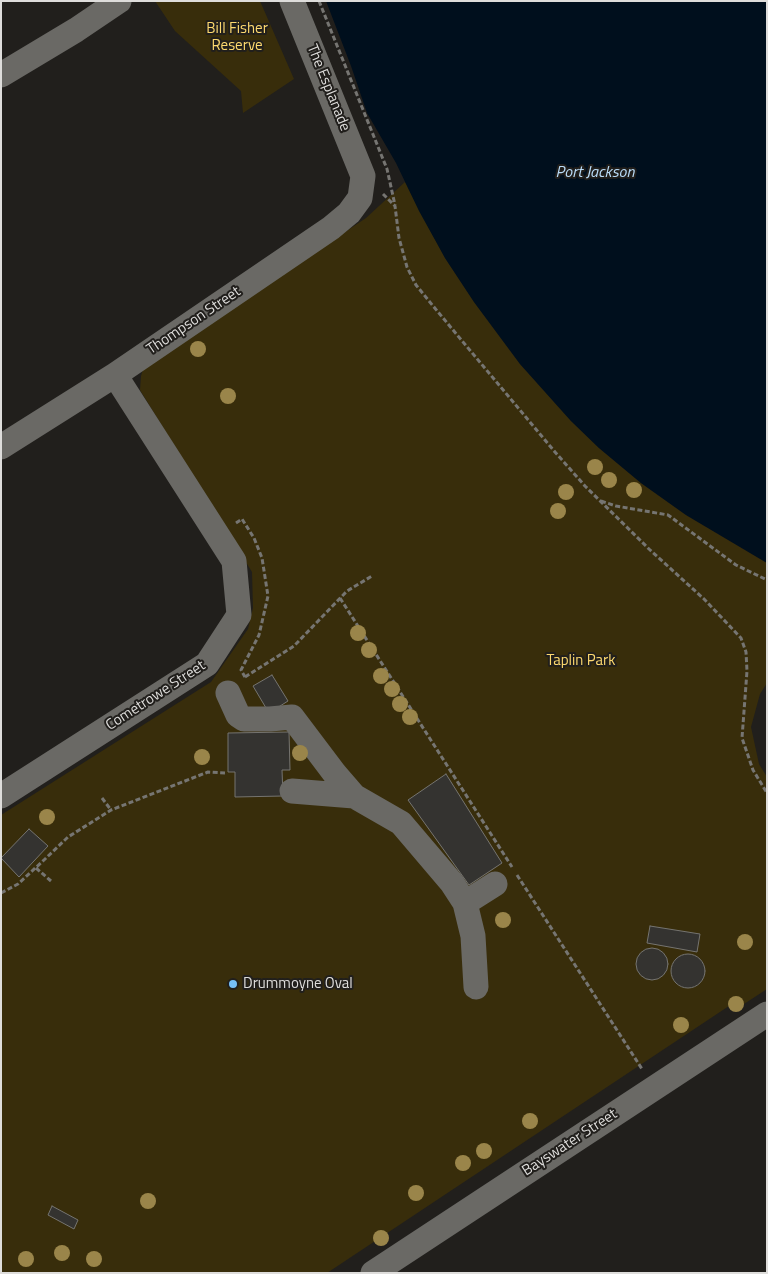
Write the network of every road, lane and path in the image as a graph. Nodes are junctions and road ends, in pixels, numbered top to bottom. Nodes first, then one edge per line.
1 (119, 1) edge
2 (292, 1) edge
3 (1, 75) edge
4 (363, 176) junction
5 (115, 375) junction
6 (1, 447) edge
7 (599, 500) junction
8 (372, 576) dead end
9 (767, 580) edge
10 (340, 598) junction
11 (233, 688) joint
12 (225, 772) dead end
13 (292, 791) dead end
14 (767, 793) edge
15 (1, 796) edge
16 (354, 796) junction
17 (102, 798) dead end
18 (111, 810) junction
19 (36, 868) junction
20 (51, 881) dead end
21 (494, 884) dead end
22 (1, 893) edge
23 (465, 903) junction
24 (476, 987) dead end
25 (767, 1014) edge
26 (654, 1088) junction
27 (373, 1273) edge

1 - 3 street
2 - 4 street, The Esplanade
4 - 5 street, Thompson Street
4 - 7 path
5 - 6 street, Thompson Street
5 - 15 street, Cometrowe Street
7 - 9 path
7 - 14 path
8 - 10 path
10 - 11 path
10 - 26 path
11 - 16 street
12 - 18 path
13 - 16 street
16 - 23 street
17 - 18 path
18 - 19 path
19 - 20 path
19 - 22 path
21 - 23 street
23 - 24 street
25 - 26 street, Bayswater Street
26 - 27 street, Bayswater Street

